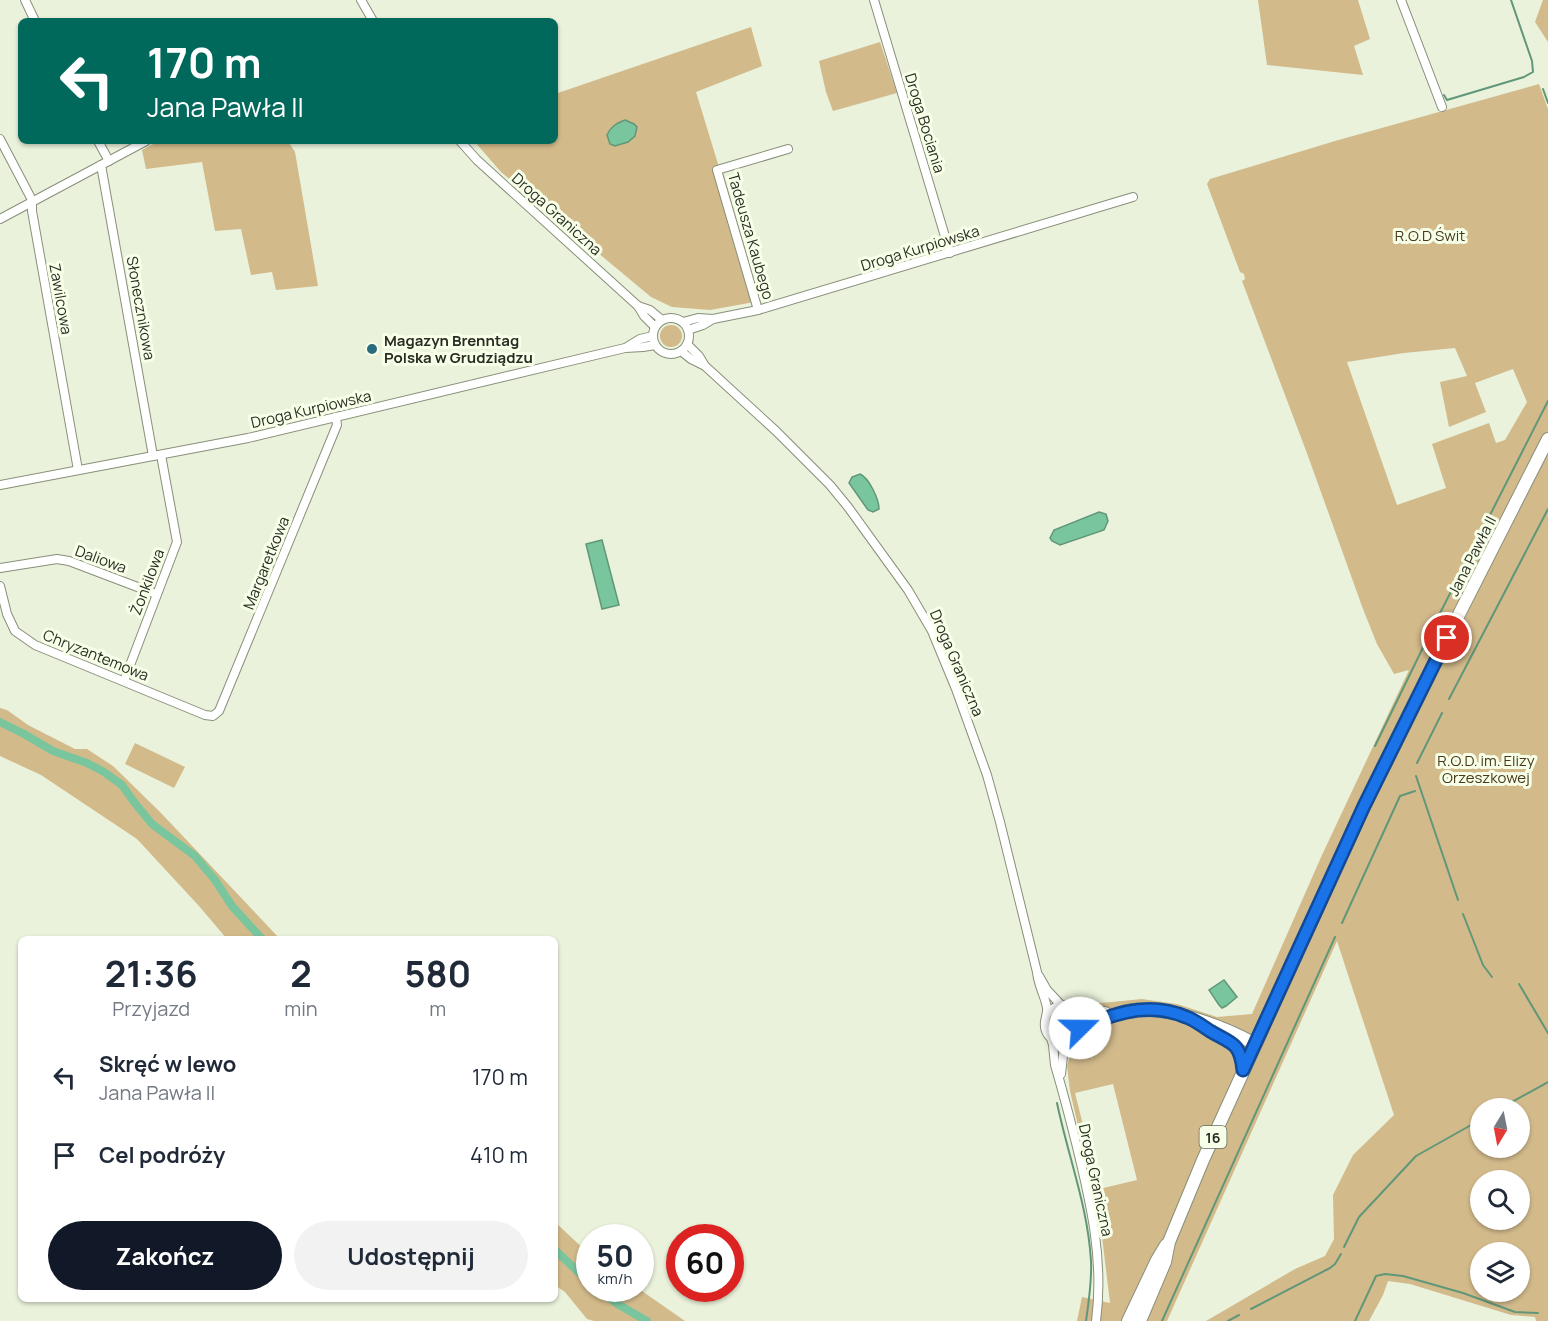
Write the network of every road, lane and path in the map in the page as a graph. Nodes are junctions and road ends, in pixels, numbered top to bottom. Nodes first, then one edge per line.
1 (25, 0) edge
2 (361, 0) edge
3 (874, 0) edge
4 (1401, 0) edge
5 (34, 18) edge
6 (371, 18) edge
7 (1442, 107) dead end
8 (0, 139) edge
9 (100, 144) edge
10 (140, 144) edge
11 (463, 144) edge
12 (788, 149) dead end
13 (109, 161) junction
14 (101, 165) junction
15 (1133, 197) dead end
16 (32, 201) junction
17 (0, 219) edge
18 (950, 253) junction
19 (638, 306) junction
20 (758, 310) junction
21 (662, 320) junction
22 (686, 326) junction
23 (655, 327) junction
24 (654, 340) junction
25 (687, 344) junction
26 (681, 351) junction
27 (705, 366) junction
28 (336, 417) junction
29 (1548, 440) edge
30 (157, 455) junction
31 (78, 470) junction
32 (0, 485) edge
33 (0, 568) edge
34 (0, 586) edge
35 (156, 594) junction
36 (124, 681) junction
37 (213, 716) joint
38 (1036, 972) junction
39 (1062, 1006) junction
40 (1075, 1012) junction
41 (1118, 1013) junction
42 (1047, 1014) junction
43 (1188, 1017) junction
44 (1080, 1028) junction
45 (1051, 1038) junction
46 (1068, 1041) junction
47 (1255, 1044) junction
48 (1243, 1070) junction
49 (1060, 1081) junction
50 (1169, 1242) junction
51 (1096, 1321) edge
52 (1128, 1321) edge
53 (1140, 1321) edge

1 - 5 street
2 - 6 street
3 - 18 street, Droga Bociania
4 - 7 street
8 - 16 street, Zawilcowa
9 - 13 street
10 - 13 street
11 - 19 street, Droga Graniczna
12 - 20 street, Tadeusza Kaubego
13 - 14 street
14 - 16 street
14 - 30 street, Słonecznikowa
15 - 18 street, Droga Kurpiowska
16 - 17 street
16 - 31 street, Zawilcowa
18 - 20 street, Droga Kurpiowska
19 - 21 street, Droga Graniczna
19 - 23 street, Droga Graniczna
20 - 22 street, Droga Kurpiowska
21 - 22 street
21 - 23 street
22 - 25 street
23 - 24 street
24 - 26 street
24 - 28 street, Droga Kurpiowska
25 - 26 street
25 - 27 street, Droga Graniczna
26 - 27 street, Droga Graniczna
27 - 38 street, Droga Graniczna
28 - 30 street, Droga Kurpiowska
28 - 37 street, Margaretkowa
29 - 47 main road, Jana Pawła II / 16
30 - 31 street, Droga Kurpiowska
30 - 35 street, Żonkilowa
31 - 32 street, Droga Kurpiowska
33 - 35 street, Daliowa
34 - 36 street, Chryzantemowa
35 - 36 street, Żonkilowa
36 - 37 street, Chryzantemowa
38 - 39 street, Droga Graniczna
38 - 42 street, Droga Graniczna
39 - 40 street
39 - 42 street
40 - 41 main road
40 - 44 street
41 - 43 main road
41 - 44 main road
42 - 45 street
43 - 47 main road
43 - 48 main road
44 - 46 street
45 - 46 street
45 - 49 street, Droga Graniczna
46 - 49 street, Droga Graniczna
47 - 48 main road, Jana Pawła II / 16
48 - 50 main road, Jana Pawła II / 16
49 - 51 street, Droga Graniczna
50 - 52 main road, Jana Pawła II / 16
50 - 53 main road, Jana Pawła II / 16

